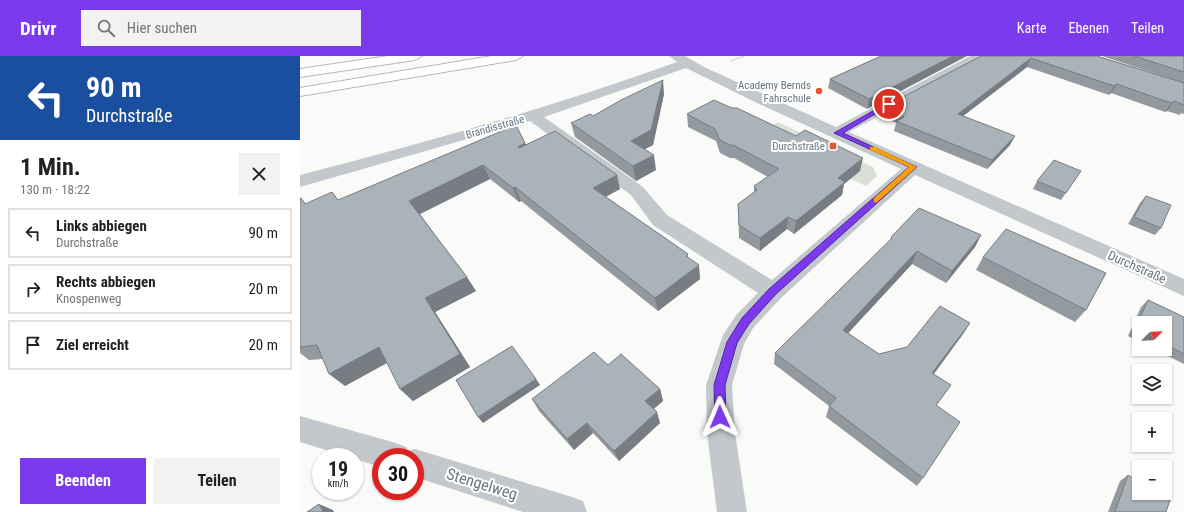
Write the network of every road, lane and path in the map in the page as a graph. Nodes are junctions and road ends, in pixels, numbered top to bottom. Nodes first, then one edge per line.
1 (415, 56) edge
2 (516, 56) edge
3 (980, 56) edge
4 (681, 60) edge
5 (300, 73) edge
6 (300, 92) edge
7 (533, 116) junction
8 (837, 133) junction
9 (914, 167) junction
10 (300, 181) edge
11 (1184, 288) edge
12 (773, 292) junction
13 (300, 429) edge
14 (372, 450) edge
15 (424, 466) edge
16 (572, 512) edge
17 (732, 512) edge

1 - 5 highway
2 - 6 highway
3 - 8 street
4 - 7 street, Brandisstraße
4 - 8 street, Durchstraße
7 - 10 street, Brandisstraße
7 - 12 street
8 - 9 street, Durchstraße
9 - 11 street, Durchstraße
9 - 12 street
12 - 17 street
13 - 14 street
15 - 16 street, Stengelweg

